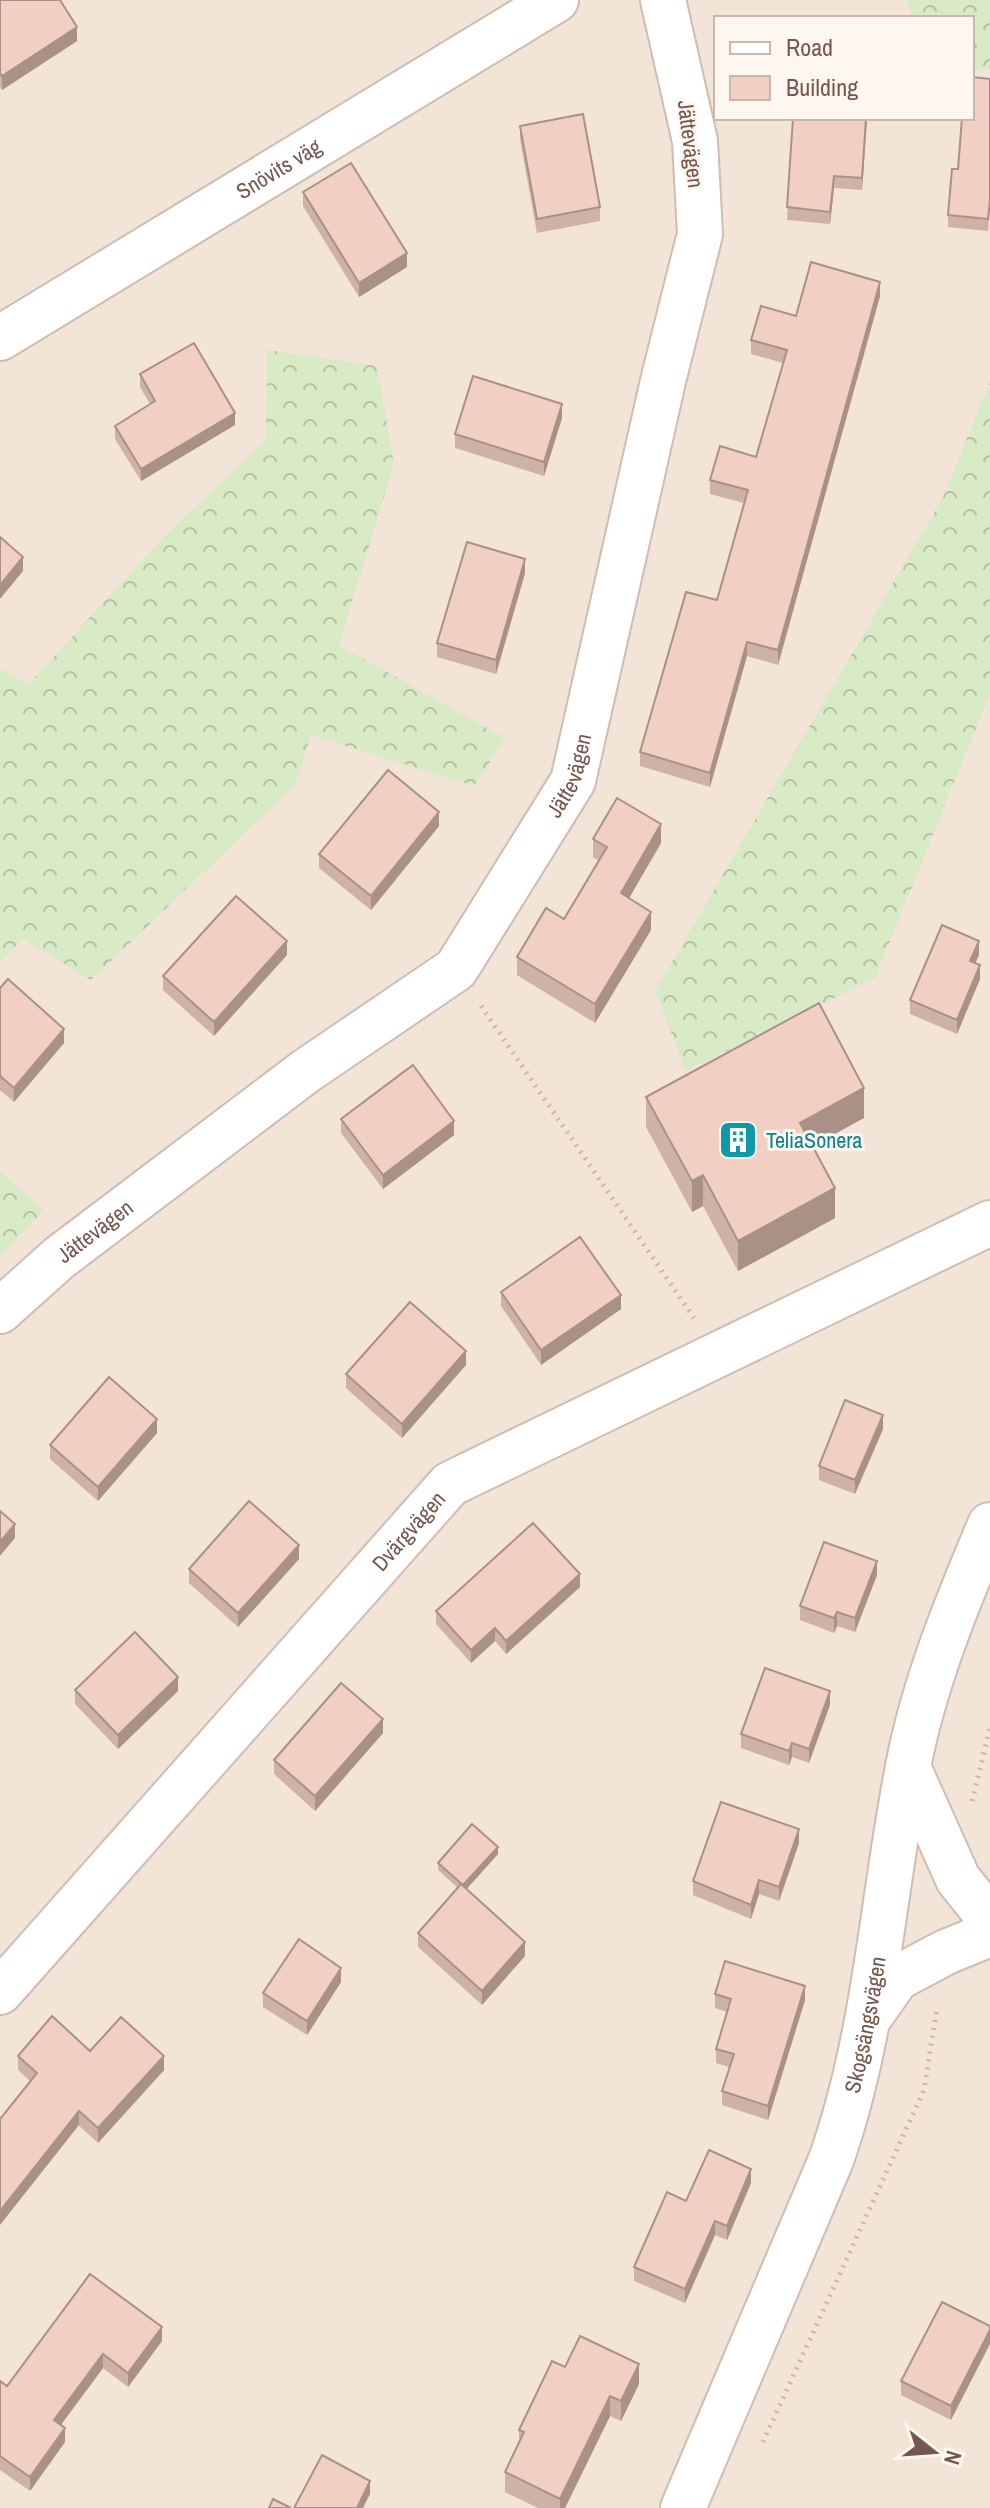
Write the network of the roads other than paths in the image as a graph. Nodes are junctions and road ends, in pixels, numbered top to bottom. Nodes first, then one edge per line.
1 (556, 0) edge
2 (663, 0) edge
3 (0, 338) edge
4 (990, 1223) edge
5 (0, 1311) edge
6 (990, 1525) edge
7 (908, 1767) junction
8 (990, 1919) edge
9 (990, 1934) edge
10 (0, 1992) edge
11 (870, 2017) junction
12 (683, 2508) edge

1 - 3 street, Snövits väg
2 - 5 street, Jättevägen
4 - 10 street, Dvärgvägen
6 - 7 street, Skogsängsvägen
7 - 8 street
7 - 11 street, Skogsängsvägen
9 - 11 street
11 - 12 street, Skogsängsvägen

